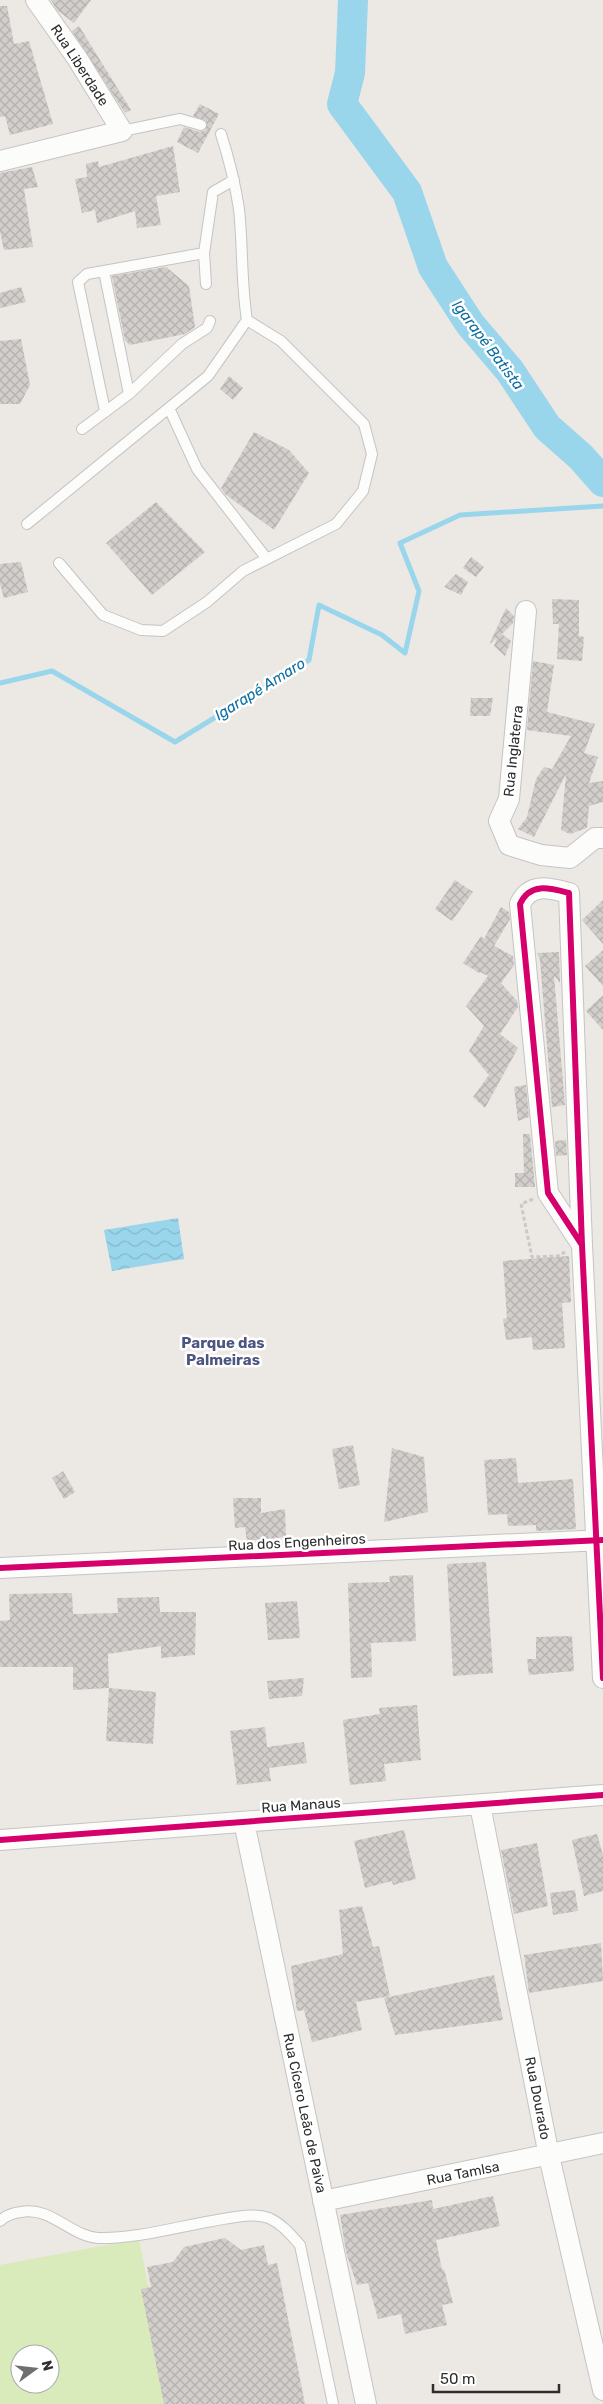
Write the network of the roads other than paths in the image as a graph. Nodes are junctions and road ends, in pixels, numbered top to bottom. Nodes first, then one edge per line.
1 (36, 0) edge
2 (201, 125) dead end
3 (122, 132) junction
4 (220, 134) dead end
5 (0, 161) edge
6 (234, 180) junction
7 (204, 253) junction
8 (104, 271) junction
9 (206, 284) dead end
10 (247, 320) junction
11 (210, 321) dead end
12 (129, 394) junction
13 (169, 408) junction
14 (105, 412) junction
15 (82, 429) dead end
16 (28, 524) dead end
17 (267, 559) junction
18 (59, 563) dead end
19 (526, 612) dead end
20 (603, 838) edge
21 (582, 1245) junction
22 (599, 1541) edge
23 (0, 1568) edge
24 (603, 1678) edge
25 (603, 1795) edge
26 (480, 1805) junction
27 (244, 1822) junction
28 (0, 1840) edge
29 (603, 2143) edge
30 (549, 2156) junction
31 (323, 2202) junction
32 (0, 2221) edge
33 (603, 2390) edge
34 (333, 2404) edge
35 (366, 2404) edge

1 - 3 street, Rua Liberdade
2 - 3 lane
3 - 5 street
4 - 6 lane
6 - 7 lane
6 - 10 lane
7 - 8 lane
7 - 9 lane
8 - 12 lane
8 - 14 lane
10 - 13 lane
10 - 17 lane
11 - 12 lane
12 - 14 lane
13 - 16 lane
13 - 17 lane
14 - 15 lane
17 - 18 lane
19 - 20 street, Rua Inglaterra
21 - 21 street
21 - 22 street
22 - 23 street, Rua dos Engenheiros
22 - 24 street
25 - 26 street, Rua Manaus
26 - 27 street, Rua Manaus
26 - 30 street, Rua Dourado
27 - 28 street, Rua Manaus
27 - 31 street, Rua Cícero Leão de Paiva
29 - 30 street, Rua Tamlsa
30 - 31 street, Rua Tamlsa
30 - 33 street, Rua Dourado
31 - 35 street, Rua Cícero Leão de Paiva
32 - 34 lane

